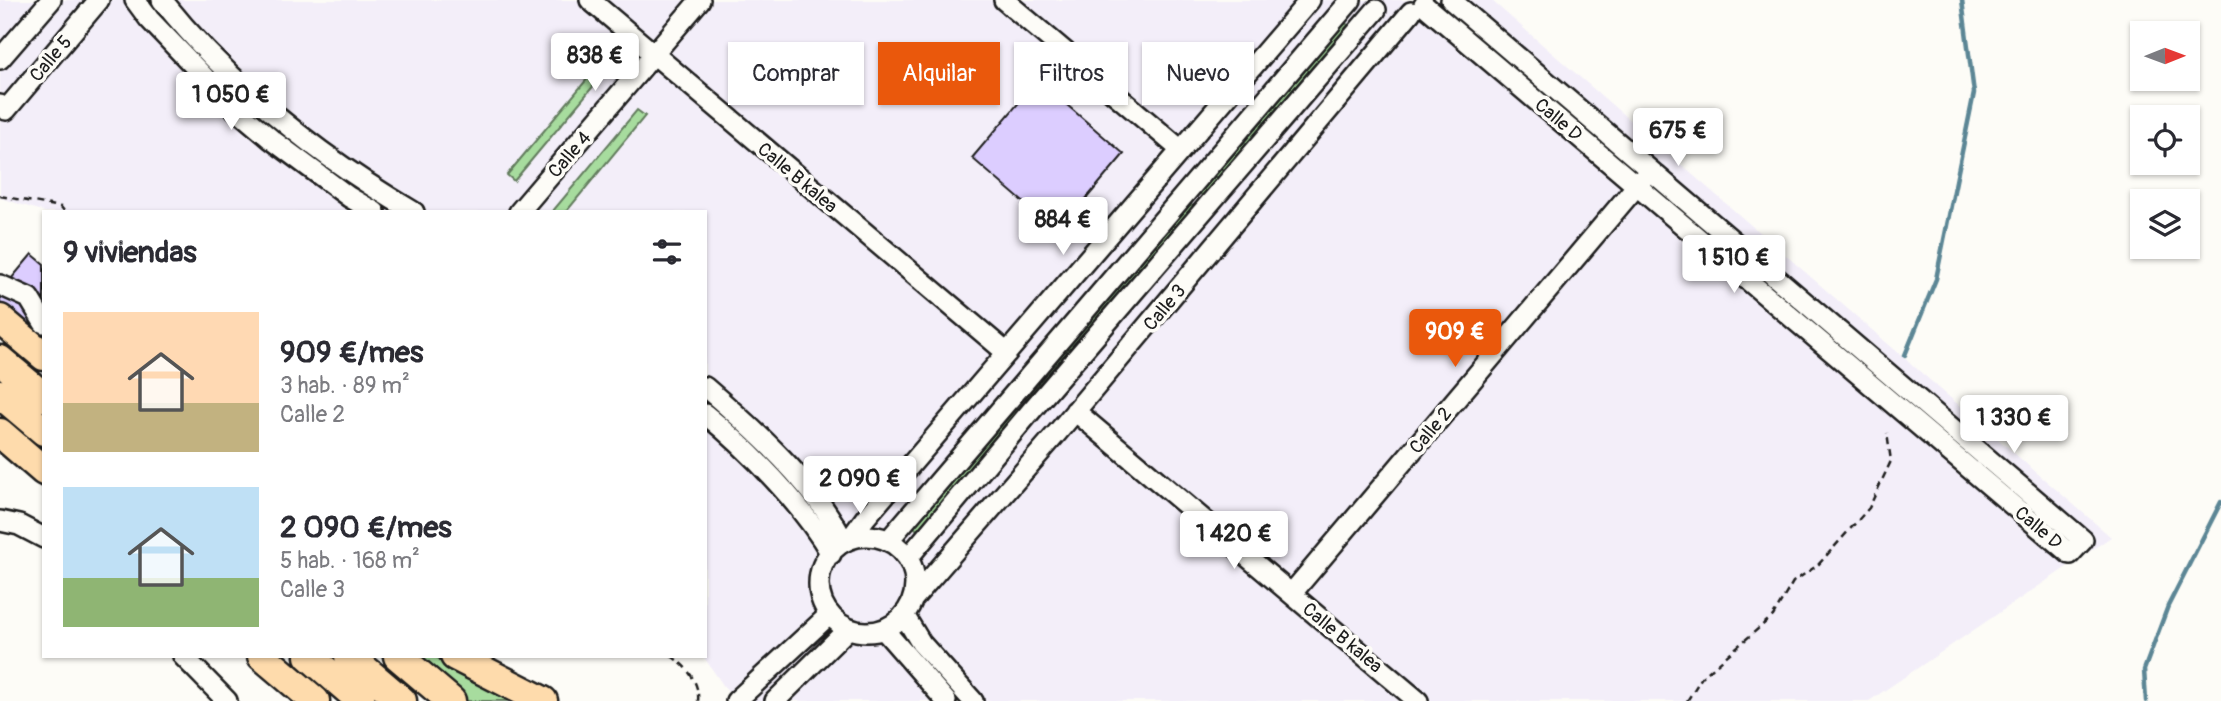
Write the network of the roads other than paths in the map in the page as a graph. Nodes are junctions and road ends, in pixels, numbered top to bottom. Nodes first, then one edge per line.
1 (51, 0) edge
2 (99, 0) edge
3 (135, 0) edge
4 (162, 0) edge
5 (590, 0) edge
6 (700, 0) edge
7 (1004, 0) edge
8 (1310, 0) edge
9 (1351, 0) edge
10 (1451, 0) edge
11 (1369, 5) edge
12 (1421, 6) edge
13 (653, 55) junction
14 (0, 59) edge
15 (0, 105) edge
16 (1181, 150) junction
17 (1643, 178) junction
18 (372, 210) edge
19 (411, 210) edge
20 (521, 210) edge
21 (0, 285) edge
22 (0, 319) edge
23 (42, 320) edge
24 (1007, 353) junction
25 (42, 354) edge
26 (0, 360) edge
27 (707, 389) edge
28 (0, 394) edge
29 (42, 395) edge
30 (1075, 411) junction
31 (707, 416) edge
32 (42, 429) edge
33 (0, 433) edge
34 (42, 469) edge
35 (0, 521) edge
36 (42, 537) edge
37 (888, 541) junction
38 (842, 545) junction
39 (908, 558) junction
40 (1292, 593) junction
41 (909, 607) junction
42 (830, 615) junction
43 (848, 629) junction
44 (884, 630) junction
45 (185, 658) edge
46 (256, 658) edge
47 (264, 658) edge
48 (311, 658) edge
49 (351, 658) edge
50 (400, 658) edge
51 (459, 658) edge
52 (227, 701) edge
53 (289, 701) edge
54 (315, 701) edge
55 (361, 701) edge
56 (402, 701) edge
57 (451, 701) edge
58 (543, 701) edge
59 (736, 701) edge
60 (775, 701) edge
61 (946, 701) edge
62 (972, 701) edge
63 (1418, 701) edge

1 - 14 street, Calle 5
2 - 15 street, Calle 5
3 - 18 street
4 - 19 street
5 - 13 street, Calle B kalea
6 - 13 street, Calle 4
7 - 16 street
8 - 16 street
9 - 37 street
10 - 17 street, Calle D
11 - 12 street
11 - 39 street, Calle 3
12 - 17 street, Calle D
12 - 30 street, Calle 3
13 - 20 street, Calle 4
13 - 24 street, Calle B kalea
16 - 24 street
17 - 17 street, Calle D
17 - 40 street, Calle 2
21 - 23 street
22 - 25 highway
24 - 38 street
26 - 29 highway
27 - 38 street
28 - 32 highway
30 - 40 street, Calle B kalea
30 - 41 street, Calle 3
31 - 38 street
33 - 34 highway
35 - 36 street
37 - 38 street
37 - 39 street
38 - 42 street
39 - 41 street
40 - 63 street, Calle B kalea
41 - 44 street
41 - 62 street
42 - 43 street
42 - 59 street
43 - 44 street
43 - 60 street
44 - 61 street
45 - 52 street
46 - 53 highway
47 - 54 highway
48 - 55 highway
49 - 56 highway
50 - 57 highway
51 - 58 highway

